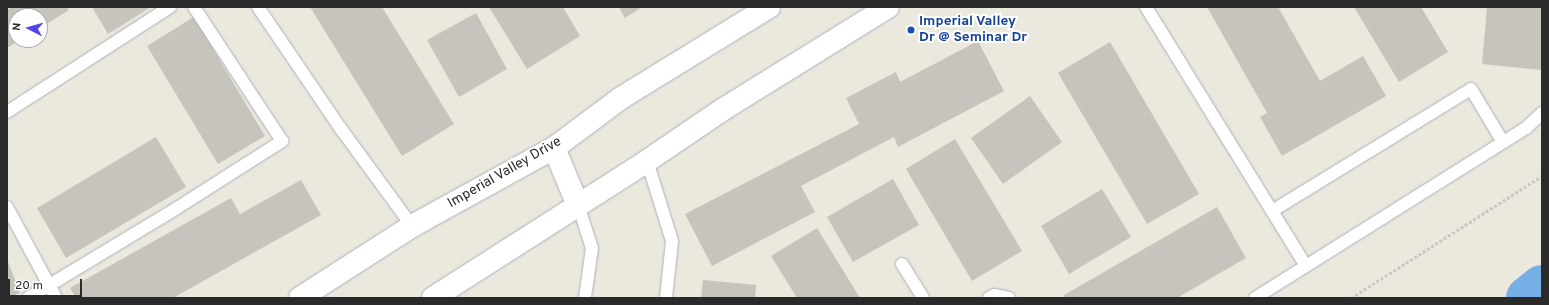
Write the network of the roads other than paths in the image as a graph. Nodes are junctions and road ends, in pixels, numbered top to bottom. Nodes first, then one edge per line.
1 (170, 7) edge
2 (194, 7) edge
3 (258, 7) edge
4 (769, 7) edge
5 (888, 7) edge
6 (1146, 7) edge
7 (7, 112) edge
8 (1542, 113) edge
9 (1503, 142) junction
10 (554, 148) junction
11 (647, 161) junction
12 (578, 205) junction
13 (7, 206) edge
14 (1272, 211) junction
15 (412, 226) junction
16 (902, 264) dead end
17 (1305, 264) junction
18 (50, 286) junction
19 (28, 298) edge
20 (56, 298) edge
21 (300, 298) edge
22 (433, 298) edge
23 (585, 298) edge
24 (666, 298) edge
25 (923, 298) edge
26 (989, 298) edge
27 (1009, 298) edge
28 (1255, 298) edge

1 - 7 lane
2 - 18 lane
3 - 15 lane
4 - 10 main road, Imperial Valley Drive
5 - 11 main road
6 - 14 lane
8 - 9 lane
9 - 14 lane
9 - 17 lane
10 - 12 main road
10 - 15 main road, Imperial Valley Drive
11 - 12 main road
11 - 24 lane
12 - 22 main road
12 - 23 lane
13 - 18 lane
14 - 17 lane
15 - 21 main road, Imperial Valley Drive
16 - 25 lane
17 - 28 lane
18 - 19 lane
18 - 20 lane
26 - 27 lane

